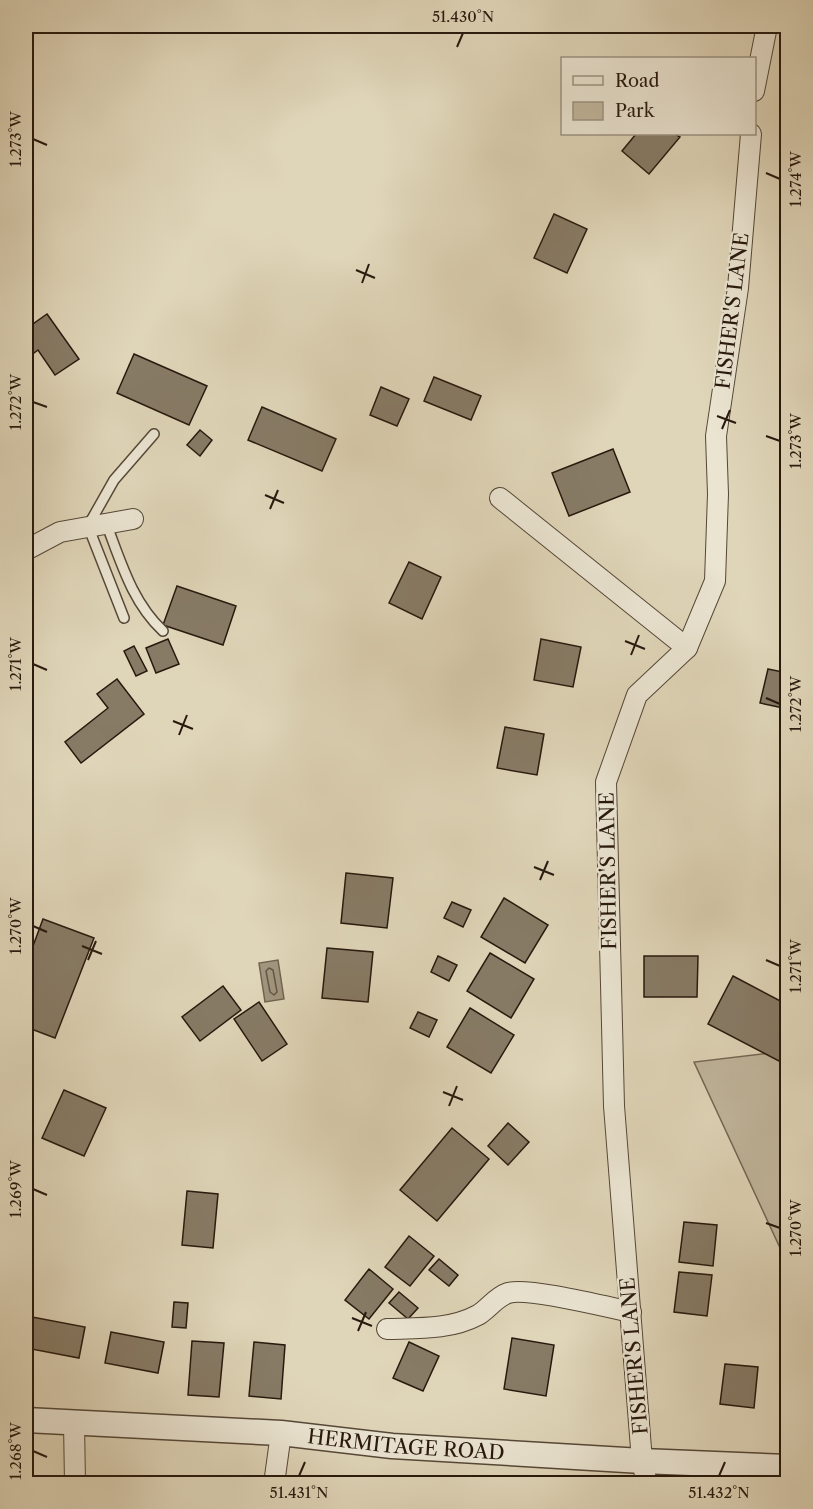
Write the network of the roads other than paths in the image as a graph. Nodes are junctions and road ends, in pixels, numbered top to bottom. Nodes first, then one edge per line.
1 (767, 26) edge
2 (756, 80) edge
3 (751, 135) edge
4 (154, 434) dead end
5 (500, 498) dead end
6 (133, 519) dead end
7 (97, 525) junction
8 (26, 550) edge
9 (124, 618) dead end
10 (163, 631) dead end
11 (687, 648) junction
12 (631, 1312) junction
13 (387, 1329) dead end
14 (26, 1420) edge
15 (74, 1422) junction
16 (281, 1432) junction
17 (788, 1467) edge
18 (645, 1472) edge
19 (75, 1484) edge
20 (274, 1484) edge

1 - 2 street
3 - 11 street, FISHER'S LANE
4 - 7 lane
5 - 11 street
6 - 7 street
7 - 8 street
7 - 9 lane
7 - 10 lane
11 - 12 street, FISHER'S LANE
12 - 13 street
12 - 18 street, FISHER'S LANE
14 - 15 street, HERMITAGE ROAD
15 - 16 street, HERMITAGE ROAD
15 - 19 street
16 - 18 street, HERMITAGE ROAD
16 - 20 street
17 - 18 street, HERMITAGE ROAD

